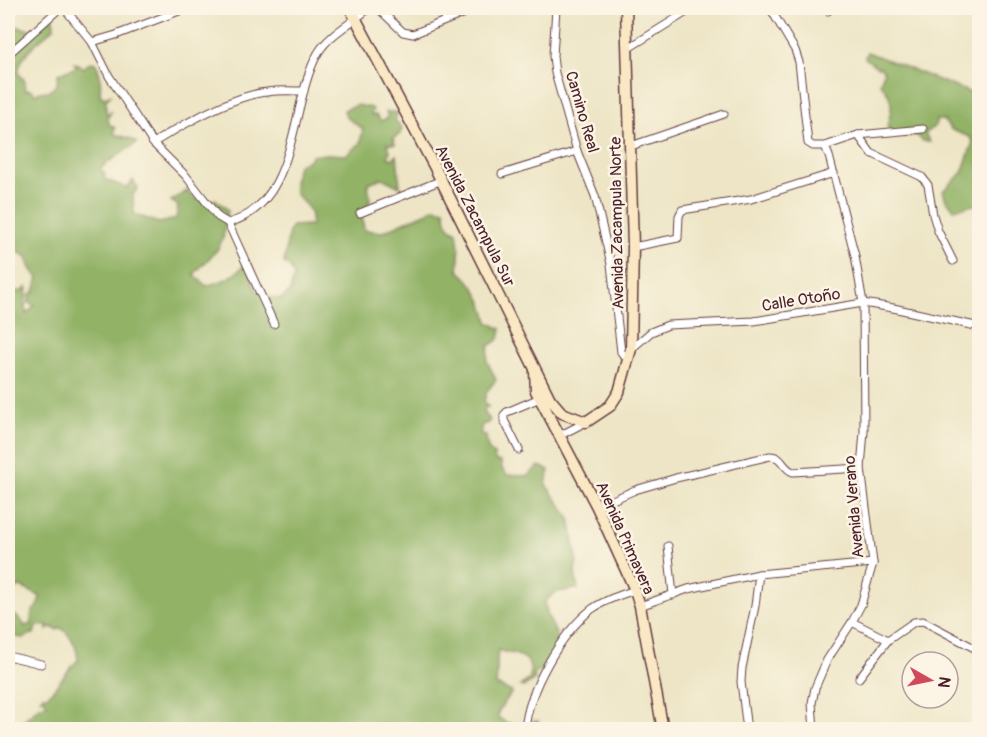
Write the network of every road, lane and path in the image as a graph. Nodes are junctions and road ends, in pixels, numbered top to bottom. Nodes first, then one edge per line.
1 (62, 8) edge
2 (188, 8) edge
3 (350, 8) edge
4 (369, 8) edge
5 (378, 8) edge
6 (477, 8) edge
7 (556, 8) edge
8 (626, 8) edge
9 (693, 8) edge
10 (770, 8) edge
11 (357, 20) junction
12 (92, 42) junction
13 (627, 49) junction
14 (12, 51) dead end
15 (304, 91) junction
16 (724, 114) dead end
17 (923, 129) dead end
18 (858, 135) junction
19 (153, 143) junction
20 (631, 146) junction
21 (825, 146) junction
22 (577, 151) junction
23 (834, 173) junction
24 (502, 174) dead end
25 (442, 180) junction
26 (360, 213) dead end
27 (228, 223) junction
28 (633, 247) junction
29 (953, 261) dead end
30 (863, 303) junction
31 (274, 324) dead end
32 (980, 327) edge
33 (631, 349) junction
34 (629, 360) junction
35 (535, 369) junction
36 (540, 398) junction
37 (586, 422) junction
38 (559, 436) junction
39 (519, 450) dead end
40 (861, 468) junction
41 (597, 507) junction
42 (668, 546) dead end
43 (873, 563) junction
44 (759, 574) junction
45 (634, 590) junction
46 (673, 595) junction
47 (640, 606) junction
48 (852, 622) junction
49 (888, 640) junction
50 (980, 651) edge
51 (8, 656) edge
52 (41, 664) dead end
53 (859, 678) dead end
54 (525, 729) edge
55 (663, 729) edge
56 (747, 729) edge
57 (814, 729) edge

1 - 12 street
1 - 14 street
2 - 12 street
3 - 11 main road, Avenida Zacampula Sur
4 - 11 street
5 - 6 street
7 - 22 street, Camino Real
8 - 13 main road, Avenida Zacampula Norte
9 - 13 street
10 - 21 street
11 - 15 street
11 - 25 main road, Avenida Zacampula Sur
12 - 19 street
13 - 20 main road, Avenida Zacampula Norte
15 - 19 street
15 - 27 street
16 - 20 street
17 - 18 street
18 - 21 street
18 - 29 street
19 - 27 street
20 - 28 main road, Avenida Zacampula Norte
21 - 23 street, Avenida Verano
22 - 24 street
22 - 34 street, Camino Real
23 - 28 street
23 - 30 street, Avenida Verano
25 - 26 street
25 - 35 main road, Avenida Zacampula Sur
27 - 31 street
28 - 33 main road, Avenida Zacampula Norte
30 - 32 street, Calle Otoño
30 - 33 street, Calle Otoño
30 - 40 street, Avenida Verano
33 - 34 main road, Avenida Zacampula Norte
34 - 37 main road, Avenida Zacampula Norte
35 - 36 main road, Avenida Primavera
35 - 37 main road, Avenida Zacampula Sur
36 - 38 main road, Avenida Primavera
36 - 39 street
37 - 38 street
38 - 41 main road, Avenida Primavera
40 - 41 street
40 - 43 street, Avenida Verano
41 - 45 main road, Avenida Primavera
42 - 46 street
43 - 44 street
43 - 48 street, Avenida Verano
44 - 46 street
44 - 56 street
45 - 47 main road, Avenida Primavera
45 - 54 street
46 - 47 street
47 - 55 main road, Avenida Primavera
48 - 49 street
48 - 57 street, Avenida Verano
49 - 50 street
49 - 53 street
51 - 52 street

